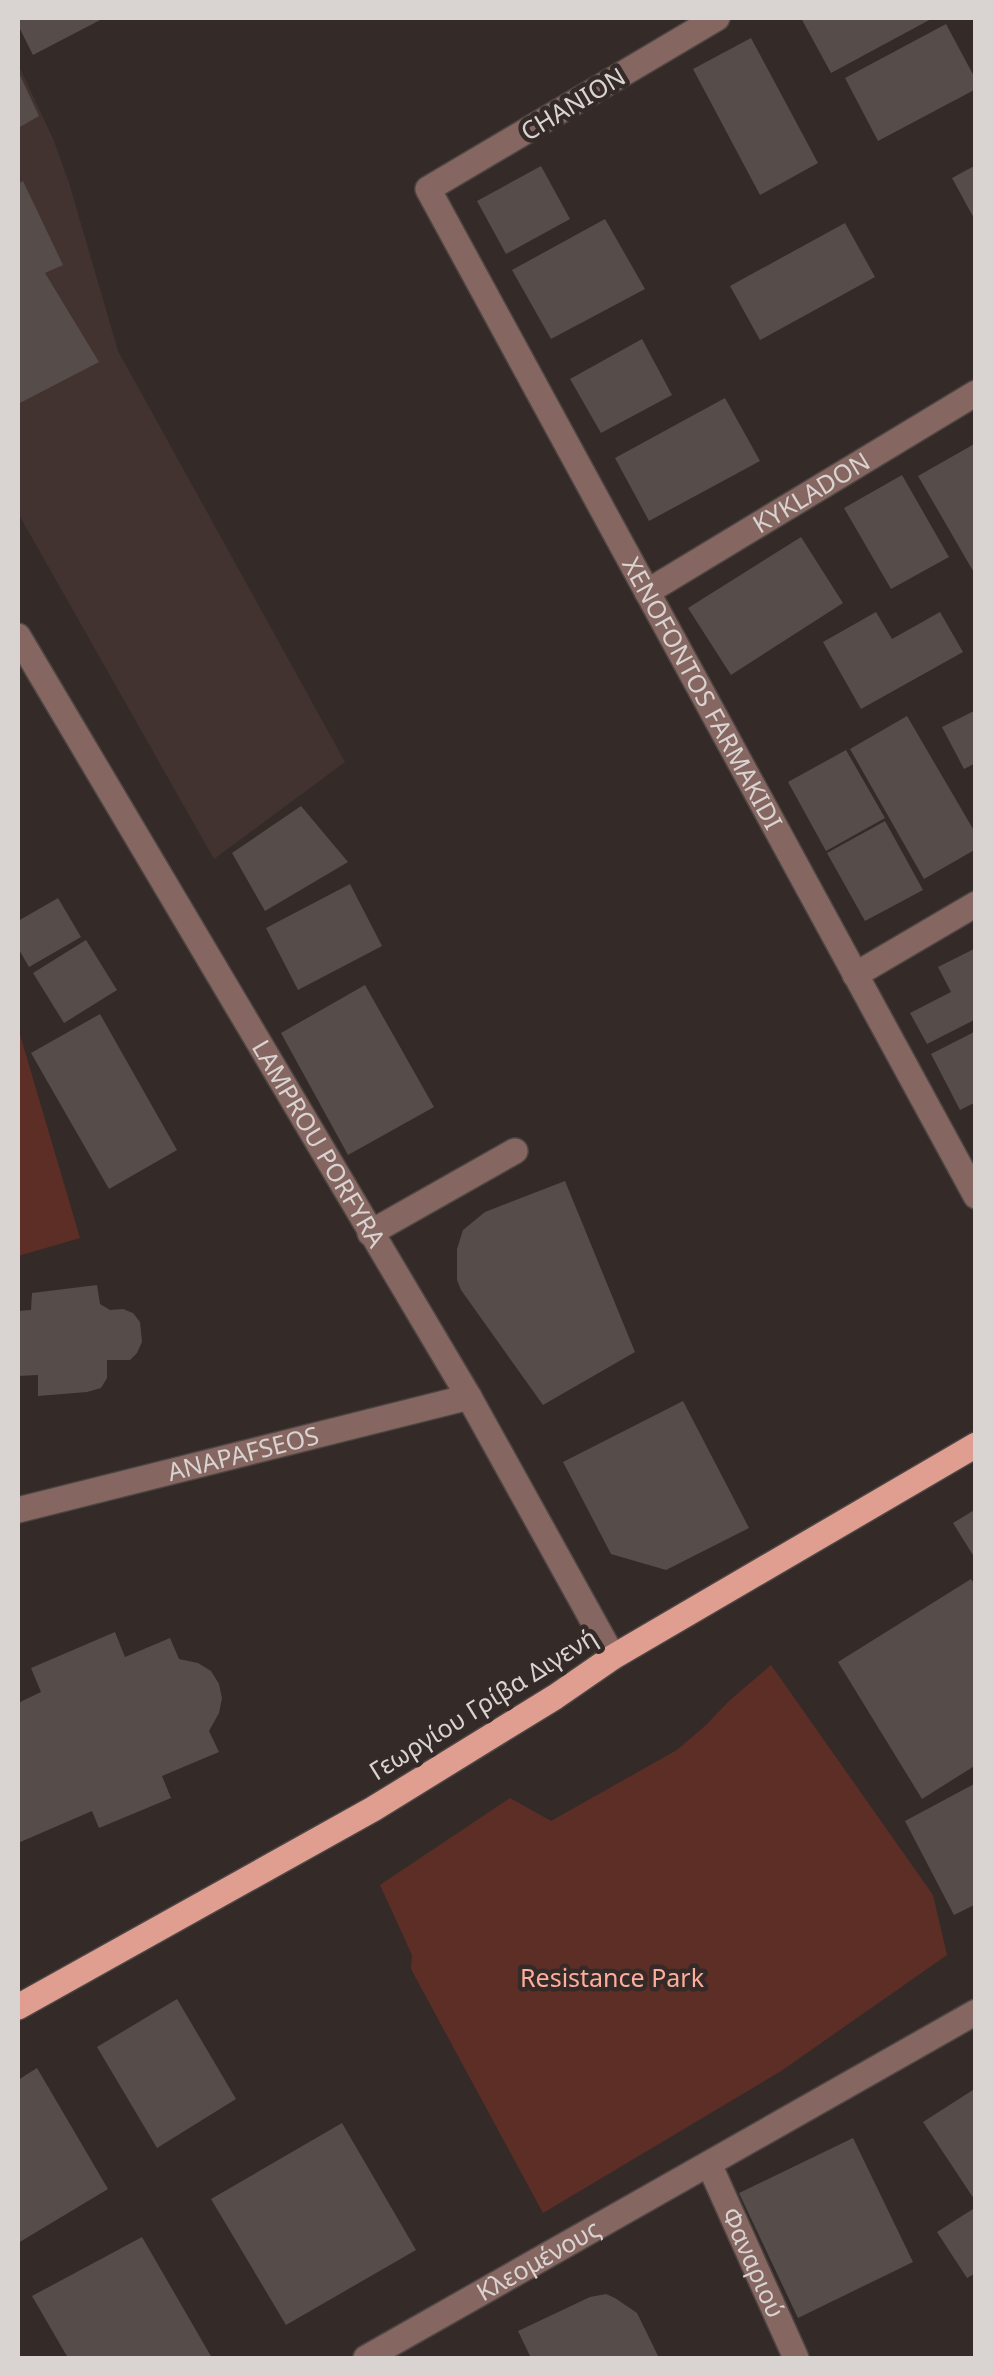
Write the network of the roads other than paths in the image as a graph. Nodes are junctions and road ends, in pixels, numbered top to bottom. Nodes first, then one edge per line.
1 (717, 18) edge
2 (428, 189) joint
3 (976, 393) edge
4 (647, 592) junction
5 (18, 636) edge
6 (976, 904) edge
7 (855, 975) junction
8 (515, 1151) dead end
9 (976, 1196) edge
10 (370, 1233) junction
11 (469, 1397) junction
12 (976, 1445) edge
13 (18, 1510) edge
14 (613, 1657) junction
15 (18, 2007) edge
16 (976, 2012) edge
17 (709, 2164) junction
18 (366, 2358) edge
19 (796, 2358) edge

1 - 2 street, CHANION
2 - 4 street, XENOFONTOS FARMAKIDI
3 - 4 street, KYKLADON
4 - 7 street, XENOFONTOS FARMAKIDI
5 - 10 street, LAMPROU PORFYRA
6 - 7 street
7 - 9 street, XENOFONTOS FARMAKIDI
8 - 10 street
10 - 11 street, LAMPROU PORFYRA
11 - 13 street, ANAPAFSEOS
11 - 14 street, LAMPROU PORFYRA
12 - 14 main road, Γεωργίου Γρίβα Διγενή
14 - 15 main road, Γεωργίου Γρίβα Διγενή
16 - 17 street, Κλεομένους
17 - 18 street, Κλεομένους
17 - 19 street, Φαναριού

